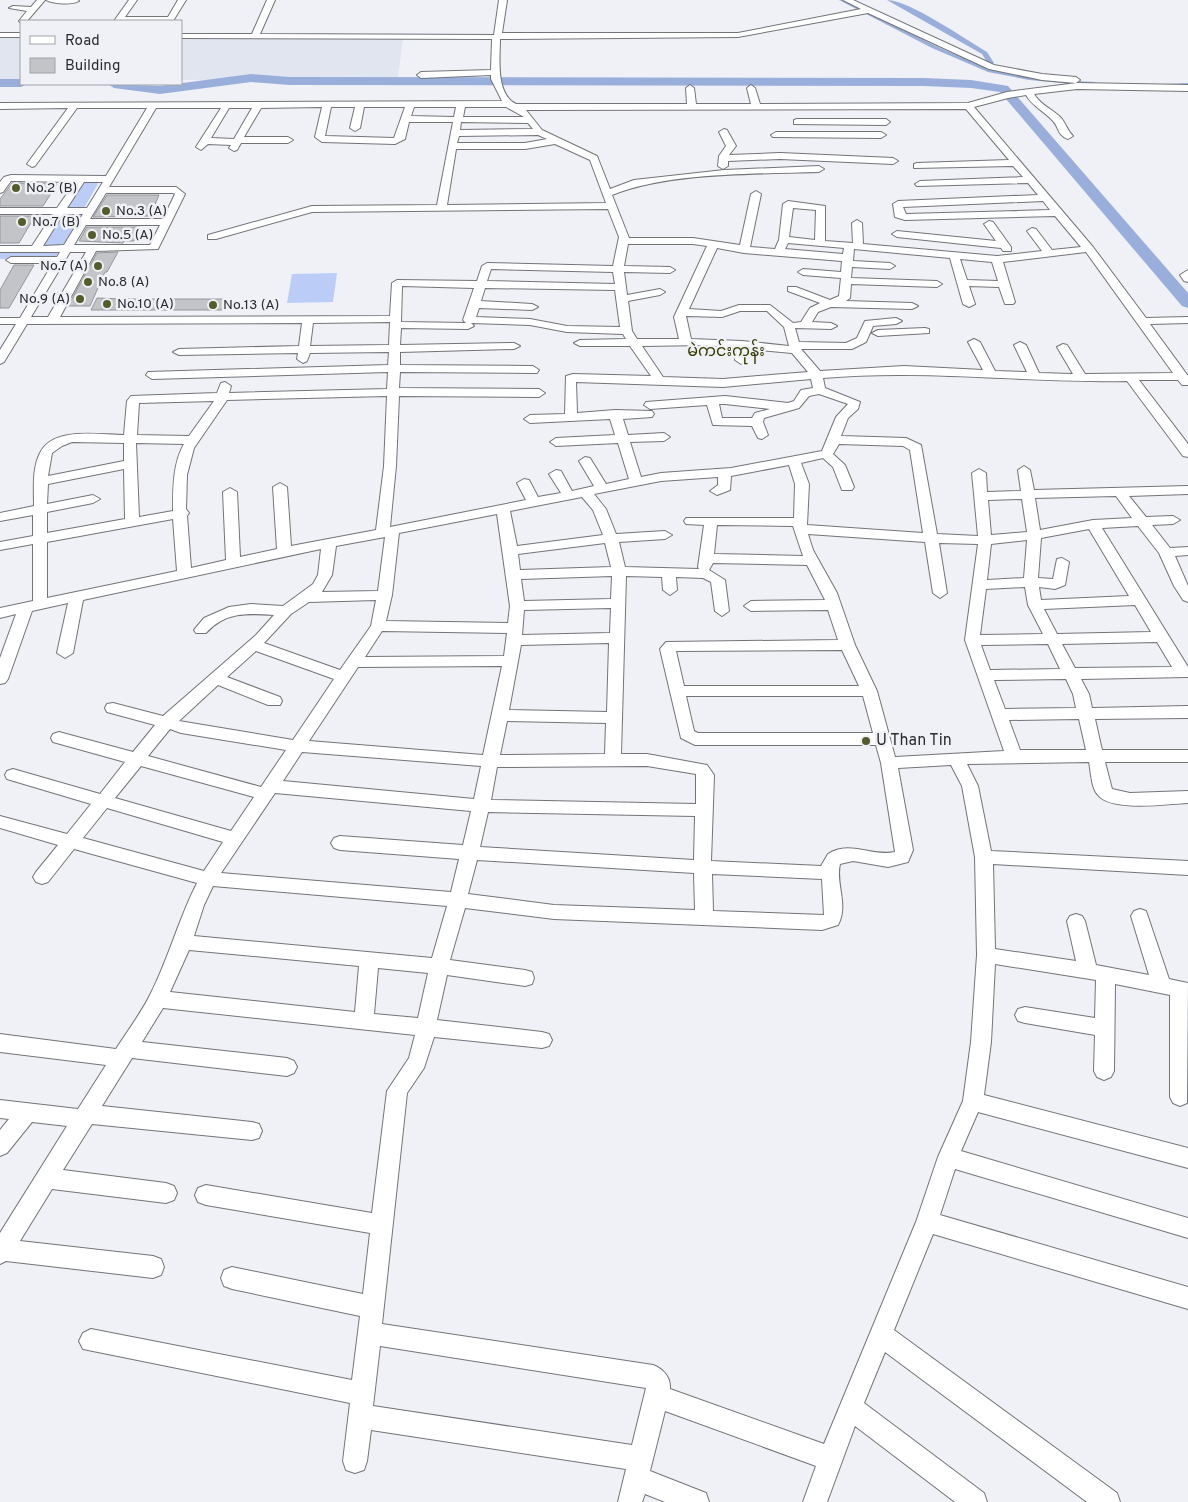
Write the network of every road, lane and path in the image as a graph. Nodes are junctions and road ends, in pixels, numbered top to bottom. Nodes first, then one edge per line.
1 (41, 0) edge
2 (50, 0) edge
3 (133, 0) edge
4 (182, 0) edge
5 (271, 0) edge
6 (504, 0) edge
7 (847, 0) edge
8 (873, 0) edge
9 (75, 1) edge
10 (13, 8) dead end
11 (34, 9) junction
12 (127, 9) junction
13 (137, 9) dead end
14 (166, 9) dead end
15 (176, 9) junction
16 (867, 11) junction
17 (24, 20) edge
18 (119, 20) edge
19 (170, 20) edge
20 (20, 25) edge
21 (0, 35) edge
22 (12, 35) junction
23 (20, 35) edge
24 (182, 36) edge
25 (255, 36) junction
26 (497, 37) junction
27 (421, 75) dead end
28 (495, 78) junction
29 (1188, 82) edge
30 (690, 88) dead end
31 (751, 88) dead end
32 (1188, 88) edge
33 (1024, 93) junction
34 (461, 103) junction
35 (410, 104) junction
36 (327, 105) junction
37 (360, 105) junction
38 (511, 105) junction
39 (692, 105) junction
40 (756, 105) junction
41 (808, 105) junction
42 (854, 105) junction
43 (0, 106) edge
44 (74, 106) junction
45 (153, 106) junction
46 (226, 106) junction
47 (256, 106) junction
48 (968, 106) junction
49 (406, 119) junction
50 (458, 119) junction
51 (530, 120) junction
52 (797, 122) dead end
53 (810, 122) junction
54 (856, 122) junction
55 (886, 122) dead end
56 (355, 128) dead end
57 (539, 132) junction
58 (724, 132) dead end
59 (455, 133) junction
60 (857, 134) junction
61 (776, 135) dead end
62 (812, 135) junction
63 (881, 135) dead end
64 (1068, 136) dead end
65 (288, 140) dead end
66 (555, 141) junction
67 (236, 143) junction
68 (452, 146) junction
69 (858, 148) dead end
70 (724, 158) junction
71 (893, 161) dead end
72 (1017, 163) junction
73 (32, 164) dead end
74 (917, 166) dead end
75 (818, 169) dead end
76 (724, 173) junction
77 (81, 179) junction
78 (110, 179) junction
79 (1031, 180) junction
80 (920, 184) dead end
81 (0, 190) edge
82 (104, 190) junction
83 (607, 194) junction
84 (756, 194) dead end
85 (1046, 198) junction
86 (442, 206) junction
87 (612, 206) junction
88 (0, 211) edge
89 (59, 211) junction
90 (91, 211) junction
91 (1058, 213) junction
92 (924, 217) junction
93 (84, 222) junction
94 (166, 222) junction
95 (857, 223) dead end
96 (989, 224) dead end
97 (620, 225) joint
98 (961, 228) dead end
99 (1032, 231) dead end
100 (897, 234) dead end
101 (928, 237) junction
102 (212, 238) dead end
103 (784, 240) junction
104 (624, 241) junction
105 (964, 241) junction
106 (820, 243) junction
107 (714, 245) junction
108 (1004, 245) junction
109 (853, 246) junction
110 (36, 248) junction
111 (69, 248) junction
112 (93, 248) junction
113 (0, 249) edge
114 (1088, 249) junction
115 (744, 250) junction
116 (779, 252) junction
117 (1050, 253) junction
118 (954, 255) junction
119 (1012, 257) junction
120 (0, 259) edge
121 (997, 259) junction
122 (62, 260) junction
123 (890, 266) dead end
124 (618, 268) junction
125 (670, 270) dead end
126 (846, 270) junction
127 (803, 272) dead end
128 (54, 273) junction
129 (79, 273) junction
130 (1188, 273) edge
131 (1188, 279) edge
132 (962, 283) junction
133 (480, 284) junction
134 (937, 284) dead end
135 (1004, 284) junction
136 (620, 287) junction
137 (792, 289) dead end
138 (43, 290) junction
139 (69, 290) junction
140 (660, 292) dead end
141 (622, 299) junction
142 (1009, 302) dead end
143 (474, 304) junction
144 (832, 304) junction
145 (969, 304) dead end
146 (912, 306) dead end
147 (532, 307) dead end
148 (682, 312) junction
149 (308, 320) junction
150 (1188, 320) edge
151 (0, 321) edge
152 (24, 321) junction
153 (52, 321) junction
154 (896, 321) dead end
155 (1142, 321) junction
156 (395, 322) junction
157 (468, 323) junction
158 (806, 323) junction
159 (789, 326) junction
160 (831, 326) dead end
161 (236, 329) junction
162 (626, 331) junction
163 (925, 331) dead end
164 (866, 333) junction
165 (686, 342) junction
166 (974, 342) dead end
167 (580, 343) dead end
168 (636, 343) junction
169 (742, 344) junction
170 (1020, 345) dead end
171 (494, 346) junction
172 (514, 346) dead end
173 (394, 347) junction
174 (463, 347) junction
175 (1063, 347) dead end
176 (795, 348) junction
177 (304, 349) junction
178 (232, 351) junction
179 (179, 352) dead end
180 (0, 360) edge
181 (741, 360) dead end
182 (394, 368) junction
183 (489, 369) junction
184 (303, 370) junction
185 (533, 370) dead end
186 (227, 372) junction
187 (990, 373) junction
188 (816, 374) junction
189 (152, 375) dead end
190 (1035, 376) junction
191 (1080, 378) junction
192 (1130, 378) junction
193 (659, 380) junction
194 (1186, 382) edge
195 (724, 383) junction
196 (820, 390) junction
197 (394, 392) junction
198 (486, 392) junction
199 (538, 393) dead end
200 (300, 394) junction
201 (224, 395) junction
202 (725, 400) junction
203 (712, 402) junction
204 (788, 406) junction
205 (615, 414) junction
206 (571, 417) junction
207 (530, 419) dead end
208 (757, 422) junction
209 (762, 435) dead end
210 (834, 436) junction
211 (664, 437) dead end
212 (130, 438) junction
213 (623, 439) junction
214 (192, 440) junction
215 (556, 442) dead end
216 (826, 454) junction
217 (1188, 454) edge
218 (585, 461) dead end
219 (794, 462) junction
220 (131, 464) junction
221 (1024, 470) dead end
222 (724, 473) junction
223 (978, 473) dead end
224 (556, 474) dead end
225 (40, 482) junction
226 (636, 482) junction
227 (524, 483) dead end
228 (280, 487) dead end
229 (847, 487) dead end
230 (602, 490) junction
231 (717, 491) dead end
232 (1187, 491) edge
233 (230, 492) dead end
234 (586, 493) junction
235 (1120, 493) junction
236 (1028, 494) junction
237 (570, 496) junction
238 (981, 496) junction
239 (93, 499) dead end
240 (534, 502) junction
241 (504, 508) junction
242 (41, 509) junction
243 (182, 513) junction
244 (0, 517) edge
245 (692, 520) dead end
246 (1173, 520) dead end
247 (711, 521) junction
248 (1141, 521) junction
249 (132, 522) junction
250 (1093, 524) junction
251 (801, 525) junction
252 (387, 532) junction
253 (665, 535) dead end
254 (1034, 535) junction
255 (41, 538) junction
256 (611, 538) junction
257 (930, 538) junction
258 (985, 540) junction
259 (330, 544) junction
260 (0, 546) edge
261 (511, 551) junction
262 (1188, 551) edge
263 (284, 552) junction
264 (1166, 552) junction
265 (706, 558) junction
266 (811, 561) junction
267 (1062, 562) dead end
268 (233, 563) junction
269 (619, 571) junction
270 (669, 572) junction
271 (184, 574) junction
272 (705, 574) junction
273 (512, 575) junction
274 (1182, 575) edge
275 (1031, 582) junction
276 (980, 584) junction
277 (670, 590) dead end
278 (940, 593) dead end
279 (385, 595) junction
280 (77, 596) junction
281 (1188, 597) edge
282 (307, 598) junction
283 (1140, 600) junction
284 (618, 604) junction
285 (834, 605) junction
286 (1035, 605) junction
287 (33, 606) junction
288 (516, 606) junction
289 (752, 606) dead end
290 (286, 611) junction
291 (722, 611) dead end
292 (0, 613) edge
293 (378, 626) junction
294 (201, 630) dead end
295 (514, 634) junction
296 (1163, 637) junction
297 (617, 638) junction
298 (1051, 639) junction
299 (972, 640) junction
300 (254, 645) junction
301 (847, 645) junction
302 (65, 653) dead end
303 (511, 661) junction
304 (355, 662) junction
305 (1186, 672) edge
306 (984, 675) junction
307 (1072, 675) junction
308 (343, 677) junction
309 (216, 678) junction
310 (0, 679) edge
311 (677, 691) junction
312 (869, 691) junction
313 (274, 700) dead end
314 (113, 708) dead end
315 (1188, 712) edge
316 (1087, 714) junction
317 (499, 715) junction
318 (1000, 715) junction
319 (614, 718) junction
320 (166, 723) junction
321 (58, 738) dead end
322 (880, 738) junction
323 (296, 746) junction
324 (1014, 756) junction
325 (1096, 756) junction
326 (1188, 756) edge
327 (137, 759) junction
328 (613, 759) junction
329 (956, 759) junction
330 (489, 761) junction
331 (889, 763) junction
332 (13, 776) dead end
333 (269, 790) junction
334 (1188, 797) edge
335 (102, 801) junction
336 (480, 806) junction
337 (703, 810) junction
338 (0, 822) edge
339 (235, 839) junction
340 (69, 841) junction
341 (340, 843) dead end
342 (469, 854) junction
343 (984, 857) junction
344 (703, 866) junction
345 (1188, 868) edge
346 (831, 873) junction
347 (42, 877) dead end
348 (208, 879) junction
349 (458, 900) junction
350 (1140, 916) dead end
351 (704, 918) junction
352 (1076, 921) dead end
353 (183, 942) junction
354 (986, 955) junction
355 (369, 960) junction
356 (439, 966) junction
357 (1097, 972) junction
358 (525, 978) dead end
359 (1177, 988) edge
360 (158, 999) junction
361 (1024, 1015) dead end
362 (364, 1020) junction
363 (427, 1026) junction
364 (1105, 1028) junction
365 (542, 1040) dead end
366 (0, 1043) edge
367 (124, 1054) junction
368 (287, 1067) dead end
369 (1104, 1071) dead end
370 (1180, 1097) dead end
371 (973, 1101) junction
372 (0, 1109) edge
373 (28, 1112) junction
374 (84, 1117) junction
375 (252, 1131) dead end
376 (0, 1146) edge
377 (948, 1157) junction
378 (1188, 1158) edge
379 (46, 1178) junction
380 (166, 1193) dead end
381 (206, 1195) dead end
382 (927, 1222) junction
383 (382, 1225) junction
384 (1188, 1228) edge
385 (1, 1251) edge
386 (153, 1267) dead end
387 (232, 1278) dead end
388 (1188, 1298) edge
389 (372, 1307) junction
390 (369, 1333) junction
391 (881, 1335) junction
392 (90, 1341) dead end
393 (657, 1396) junction
394 (361, 1405) junction
395 (850, 1407) junction
396 (831, 1459) junction
397 (355, 1461) dead end
398 (638, 1469) junction
399 (820, 1499) edge
400 (630, 1502) edge
401 (697, 1502) edge
402 (974, 1502) edge
403 (1108, 1502) edge

1 - 11 street
2 - 9 street
3 - 12 street
4 - 15 street
5 - 25 street
6 - 26 street
7 - 16 street
8 - 16 street
10 - 11 street
11 - 17 street
12 - 13 street
12 - 18 street
14 - 15 street
15 - 19 street
16 - 26 street
16 - 29 street
18 - 19 street
20 - 22 street
21 - 22 street
22 - 23 street
24 - 25 street
25 - 26 street
26 - 28 street
27 - 28 street
28 - 38 street
30 - 39 street
31 - 40 street
32 - 33 street
33 - 48 street
33 - 64 street
34 - 35 street
34 - 38 street
34 - 50 street
35 - 37 street
35 - 49 street
36 - 37 street
36 - 47 street
36 - 49 street
37 - 56 street
38 - 39 street
38 - 51 street
39 - 40 street
40 - 41 street
41 - 42 street
41 - 53 street
42 - 48 street
42 - 54 street
43 - 44 street
44 - 45 street
44 - 73 street
45 - 46 street
45 - 78 street
46 - 47 street
46 - 67 street
47 - 67 street
48 - 72 street
49 - 50 street
50 - 51 street
50 - 59 street
51 - 57 street
52 - 53 street
53 - 54 street
53 - 62 street
54 - 55 street
54 - 60 street
57 - 59 street
57 - 66 street
58 - 70 street
59 - 68 street
60 - 62 street
60 - 63 street
60 - 69 street
61 - 62 street
65 - 67 street
66 - 68 street
66 - 83 street
68 - 86 street
70 - 71 street
70 - 76 street
72 - 74 street
72 - 79 street
75 - 76 street
76 - 83 street
77 - 78 street
77 - 81 street
77 - 89 street
78 - 82 street
79 - 80 street
79 - 85 street
82 - 90 street
82 - 94 street
83 - 87 street
84 - 115 street
85 - 91 street
85 - 92 street
86 - 87 street
86 - 102 street
87 - 97 street
88 - 89 street
89 - 90 street
89 - 110 street
90 - 93 street
91 - 92 street
91 - 114 street
92 - 101 street
93 - 94 street
93 - 111 street
94 - 112 street
95 - 109 street
96 - 108 street
97 - 104 street
98 - 105 street
99 - 117 street
100 - 101 street
101 - 105 street
103 - 106 street
103 - 106 street
103 - 116 street
104 - 107 street
104 - 124 street
105 - 108 street
106 - 109 street
107 - 115 street
107 - 148 street
108 - 119 street
109 - 118 street
109 - 126 street
110 - 111 street
110 - 113 street
111 - 112 street
111 - 122 street
112 - 129 street
114 - 117 street
114 - 155 street
115 - 116 street
116 - 126 street
117 - 119 street
118 - 121 street
118 - 132 street
119 - 121 street
120 - 122 street
121 - 135 street
122 - 128 street
123 - 126 street
124 - 125 street
124 - 133 street
124 - 136 street
126 - 127 street
126 - 134 street
126 - 144 street
128 - 129 street
128 - 138 street
129 - 139 street
130 - 131 street
132 - 135 street
132 - 145 street
133 - 136 street
133 - 143 street
133 - 156 street
135 - 142 street
136 - 141 street
137 - 144 street
138 - 139 street
138 - 152 street
139 - 153 street
140 - 141 street
141 - 162 street
143 - 147 street
143 - 157 street
144 - 146 street
144 - 158 street
148 - 159 street
148 - 165 street
149 - 156 street
149 - 161 street
149 - 177 street
150 - 155 street
151 - 152 street
152 - 153 street
152 - 180 street
153 - 161 street
154 - 164 street
155 - 194 street
156 - 157 street
156 - 173 street
157 - 162 street
157 - 174 street
158 - 159 street
158 - 160 street
159 - 176 street
161 - 178 street
162 - 168 street
163 - 164 street
164 - 176 street
165 - 168 street
165 - 169 street
166 - 187 street
167 - 168 street
168 - 193 street
169 - 176 street
169 - 181 street
170 - 190 street
171 - 172 street
171 - 174 street
171 - 183 street
173 - 174 street
173 - 177 street
173 - 182 street
175 - 191 street
176 - 188 street
177 - 178 street
177 - 184 street
178 - 179 street
178 - 186 street
182 - 183 street
182 - 184 street
182 - 197 street
183 - 185 street
183 - 198 street
184 - 186 street
184 - 200 street
186 - 189 street
186 - 201 street
187 - 188 street
187 - 190 street
188 - 195 street
188 - 196 street
190 - 191 street
191 - 192 street
192 - 194 street
192 - 217 street
193 - 195 street
193 - 206 street
195 - 202 street
196 - 204 street
196 - 210 street
197 - 198 street
197 - 200 street
197 - 252 street
198 - 199 street
200 - 201 street
201 - 212 street
201 - 214 street
202 - 203 street
202 - 204 street
203 - 205 street
203 - 208 street
204 - 208 street
205 - 206 street
205 - 213 street
206 - 207 street
208 - 209 street
210 - 216 street
210 - 257 street
211 - 213 street
212 - 214 street
212 - 220 street
212 - 225 street
213 - 215 street
213 - 226 street
214 - 243 street
216 - 219 street
216 - 229 street
218 - 230 street
219 - 222 street
219 - 251 street
220 - 225 street
220 - 249 street
221 - 236 street
222 - 226 street
222 - 231 street
223 - 238 street
224 - 237 street
225 - 242 street
226 - 230 street
227 - 240 street
228 - 263 street
230 - 234 street
232 - 235 street
233 - 268 street
234 - 237 street
234 - 256 street
235 - 236 street
235 - 248 street
236 - 238 street
236 - 254 street
237 - 240 street
238 - 258 street
239 - 242 street
240 - 241 street
241 - 252 street
241 - 261 street
242 - 244 street
242 - 255 street
243 - 249 street
243 - 271 street
245 - 247 street
246 - 248 street
247 - 251 street
247 - 265 street
248 - 250 street
248 - 264 street
249 - 255 street
250 - 254 street
250 - 283 street
251 - 257 street
251 - 266 street
252 - 259 street
252 - 279 street
253 - 256 street
254 - 258 street
254 - 275 street
255 - 260 street
255 - 287 street
256 - 261 street
256 - 269 street
257 - 258 street
257 - 278 street
258 - 276 street
259 - 263 street
259 - 282 street
261 - 273 street
262 - 264 street
263 - 268 street
264 - 274 street
265 - 266 street
265 - 272 street
266 - 285 street
267 - 275 street
268 - 271 street
269 - 270 street
269 - 273 street
269 - 284 street
270 - 272 street
270 - 277 street
271 - 280 street
272 - 291 street
273 - 288 street
274 - 281 street
275 - 276 street
275 - 286 street
276 - 299 street
279 - 282 street
279 - 293 street
280 - 287 street
280 - 302 street
282 - 290 street
283 - 286 street
283 - 296 street
284 - 288 street
284 - 297 street
285 - 289 street
285 - 301 street
286 - 298 street
287 - 292 street
287 - 310 street
288 - 295 street
290 - 294 street
290 - 300 street
293 - 295 street
293 - 304 street
295 - 297 street
295 - 303 street
296 - 298 street
296 - 305 street
297 - 319 street
298 - 299 street
298 - 307 street
299 - 306 street
300 - 308 street
300 - 309 street
301 - 311 street
301 - 312 street
303 - 304 street
303 - 317 street
304 - 308 street
305 - 307 street
306 - 307 street
306 - 318 street
307 - 316 street
308 - 323 street
309 - 313 street
309 - 320 street
311 - 312 street
311 - 322 street
312 - 322 street
314 - 320 street
315 - 316 street
316 - 318 street
316 - 325 street
317 - 319 street
317 - 330 street
318 - 324 street
319 - 328 street
320 - 323 street
320 - 327 street
321 - 327 street
322 - 331 street
323 - 330 street
323 - 333 street
324 - 325 street
324 - 329 street
325 - 326 street
325 - 334 street
327 - 333 street
327 - 335 street
328 - 330 street
328 - 337 street
329 - 331 street
329 - 343 street
330 - 336 street
331 - 346 street
332 - 335 street
333 - 336 street
333 - 339 street
335 - 339 street
335 - 340 street
336 - 337 street
336 - 342 street
337 - 344 street
338 - 340 street
339 - 348 street
340 - 347 street
340 - 348 street
341 - 342 street
342 - 344 street
342 - 349 street
343 - 345 street
343 - 354 street
344 - 346 street
344 - 351 street
346 - 351 street
348 - 349 street
348 - 353 street
349 - 351 street
349 - 356 street
350 - 359 street
352 - 357 street
353 - 355 street
353 - 360 street
354 - 357 street
354 - 371 street
355 - 356 street
355 - 362 street
356 - 358 street
356 - 363 street
357 - 359 street
357 - 364 street
359 - 370 street
360 - 362 street
360 - 367 street
361 - 364 street
362 - 363 street
363 - 365 street
363 - 383 street
364 - 369 street
366 - 367 street
367 - 368 street
367 - 374 street
371 - 377 street
371 - 378 street
372 - 373 street
373 - 374 street
373 - 376 street
374 - 375 street
374 - 379 street
377 - 382 street
377 - 384 street
379 - 380 street
379 - 385 street
381 - 383 street
382 - 388 street
382 - 391 street
383 - 389 street
385 - 386 street
387 - 389 street
389 - 390 street
390 - 393 street
390 - 394 street
391 - 395 street
391 - 403 street
392 - 394 street
393 - 396 street
393 - 398 street
394 - 397 street
394 - 398 street
395 - 396 street
395 - 402 street
396 - 399 street
398 - 400 street
398 - 401 street

